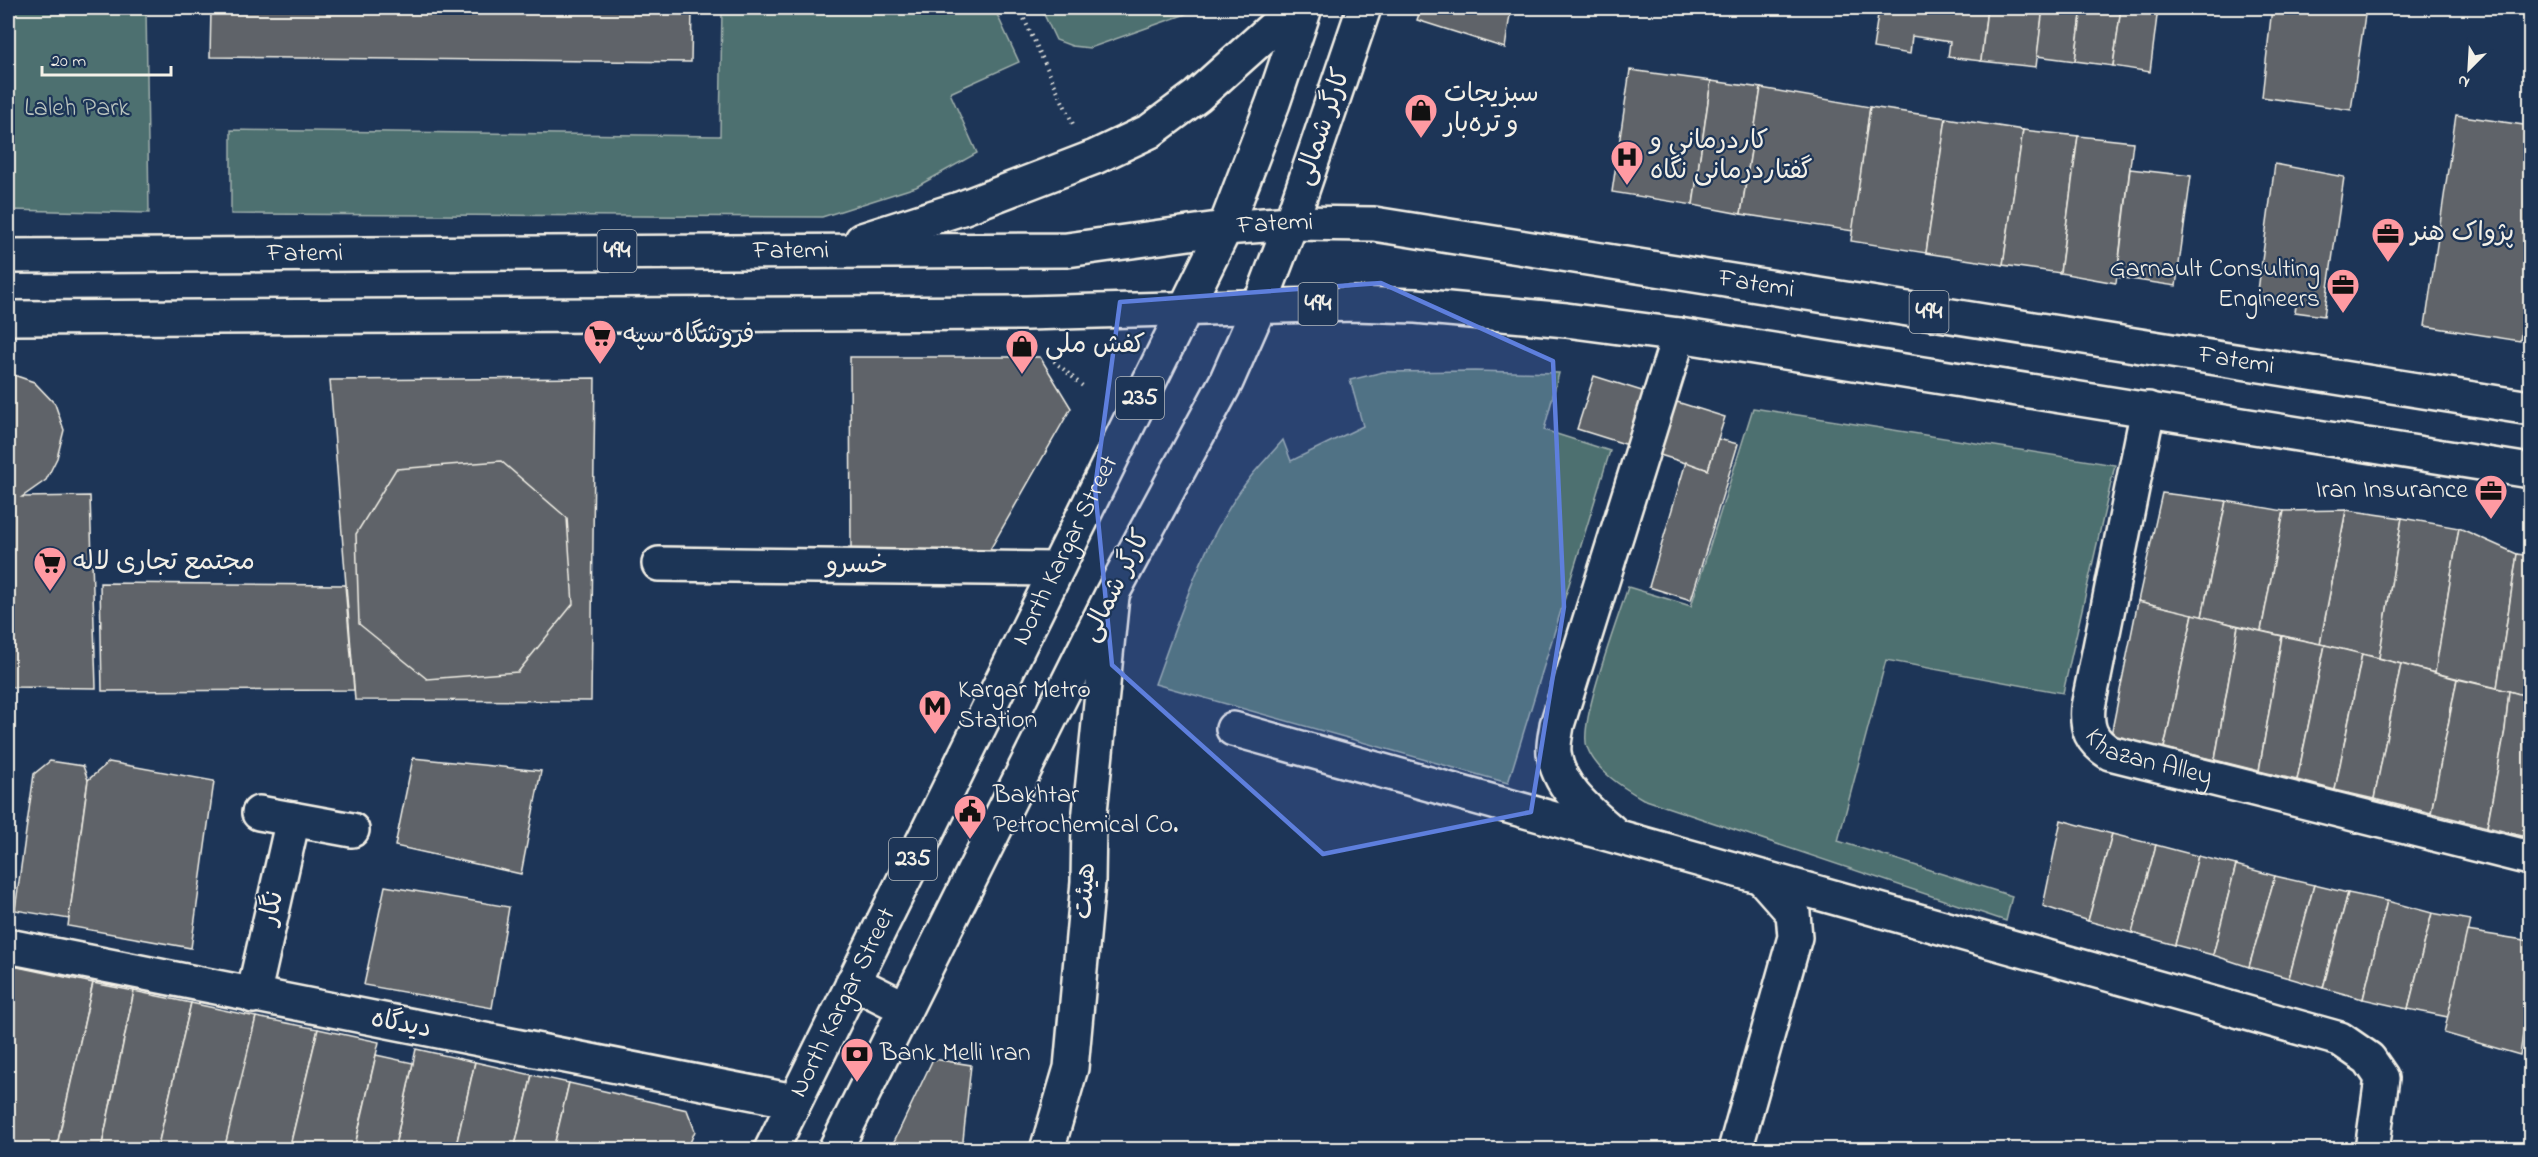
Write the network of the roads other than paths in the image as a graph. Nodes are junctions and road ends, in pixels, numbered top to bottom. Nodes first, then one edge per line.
1 (1295, 8) edge
2 (1305, 8) edge
3 (1364, 8) edge
4 (1291, 223) junction
5 (1225, 228) junction
6 (833, 250) junction
7 (8, 256) edge
8 (1259, 307) junction
9 (1184, 310) junction
10 (8, 318) edge
11 (1679, 335) junction
12 (2530, 408) edge
13 (2148, 409) junction
14 (2530, 471) edge
15 (659, 564) dead end
16 (1055, 569) junction
17 (1112, 594) junction
18 (1233, 729) dead end
19 (259, 813) dead end
20 (293, 819) junction
21 (352, 830) dead end
22 (1617, 837) junction
23 (2530, 858) edge
24 (1762, 878) junction
25 (8, 946) edge
26 (853, 982) junction
27 (253, 996) junction
28 (904, 1008) junction
29 (794, 1101) junction
30 (771, 1149) edge
31 (835, 1149) edge
32 (1047, 1149) edge
33 (1735, 1149) edge
34 (2372, 1149) edge

1 - 6 main road
2 - 5 main road, North Kargar Street / 235
3 - 4 main road, کارگر شمالی
4 - 5 main road, Fatemi / 494
4 - 8 main road, کارگر شمالی
4 - 12 main road, Fatemi / 494
5 - 6 main road, Fatemi / 494
5 - 9 main road, North Kargar Street / 235
6 - 7 main road, Fatemi / 494
8 - 9 main road, 494
8 - 11 main road, 494
8 - 17 main road, کارگر شمالی
9 - 10 main road, 494
9 - 16 main road, North Kargar Street / 235
11 - 13 main road, 494
11 - 22 main road
13 - 14 main road, 494
13 - 23 main road, Khazan Alley
15 - 16 main road, خسرو
16 - 26 main road, North Kargar Street / 235
17 - 28 main road, کارگر شمالی
17 - 32 main road, هیئت
18 - 22 main road
19 - 20 main road
20 - 21 main road
20 - 27 main road, نگار
22 - 24 main road
24 - 33 main road
24 - 34 main road
25 - 27 main road, دیدگاه
26 - 28 main road
26 - 29 main road, North Kargar Street / 235
27 - 29 main road, دیدگاه
28 - 31 main road, کارگر شمالی
29 - 30 main road, North Kargar Street / 235

